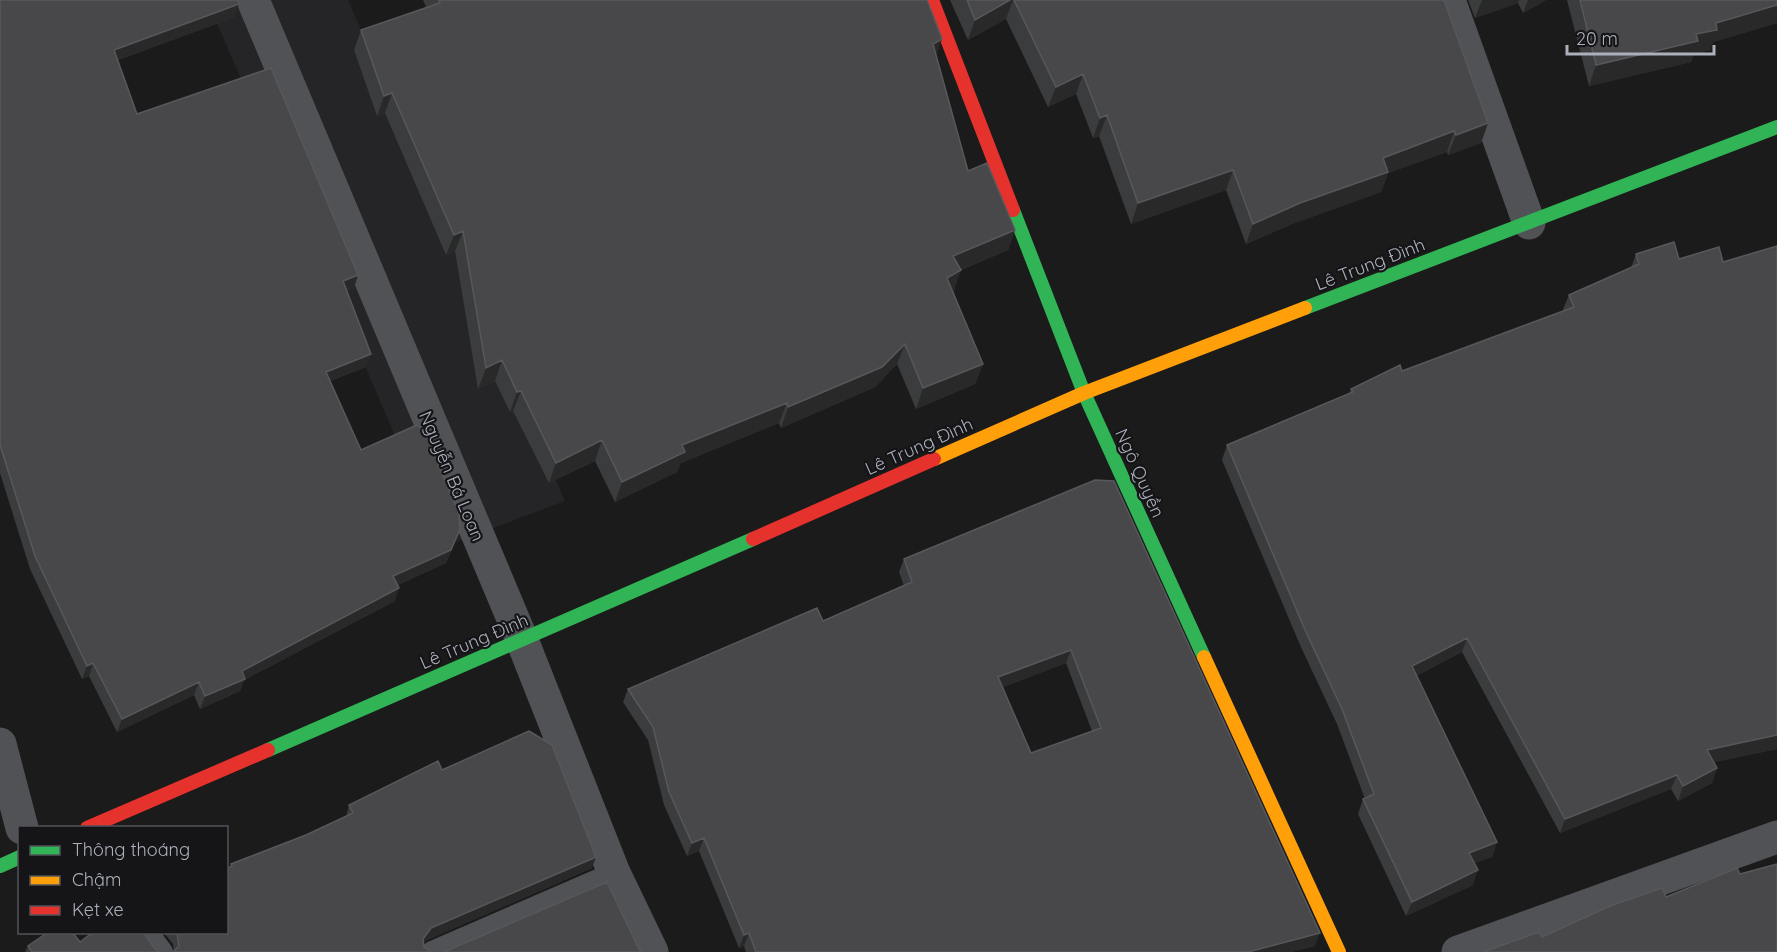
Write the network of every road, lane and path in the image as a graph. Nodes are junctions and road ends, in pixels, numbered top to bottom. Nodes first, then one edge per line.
1 (252, 0) edge
2 (932, 0) edge
3 (1449, 0) edge
4 (1777, 127) edge
5 (1529, 223) junction
6 (1084, 393) junction
7 (522, 640) junction
8 (0, 744) edge
9 (21, 826) edge
10 (92, 826) edge
11 (1777, 837) edge
12 (18, 858) edge
13 (0, 866) edge
14 (614, 873) junction
15 (148, 934) edge
16 (162, 952) edge
17 (432, 952) edge
18 (652, 952) edge
19 (1339, 952) edge
20 (1458, 952) edge

1 - 7 street, Nguyễn Bá Loan
2 - 6 main road, Ngô Quyền
3 - 5 street
4 - 5 main road, Lê Trung Đình
5 - 6 main road, Lê Trung Đình
6 - 7 main road, Lê Trung Đình
6 - 19 main road, Ngô Quyền
7 - 10 main road, Lê Trung Đình
7 - 14 street, Nguyễn Bá Loan
8 - 9 street
11 - 20 street
12 - 13 main road
14 - 17 lane
14 - 18 street, Nguyễn Bá Loan
15 - 16 lane

